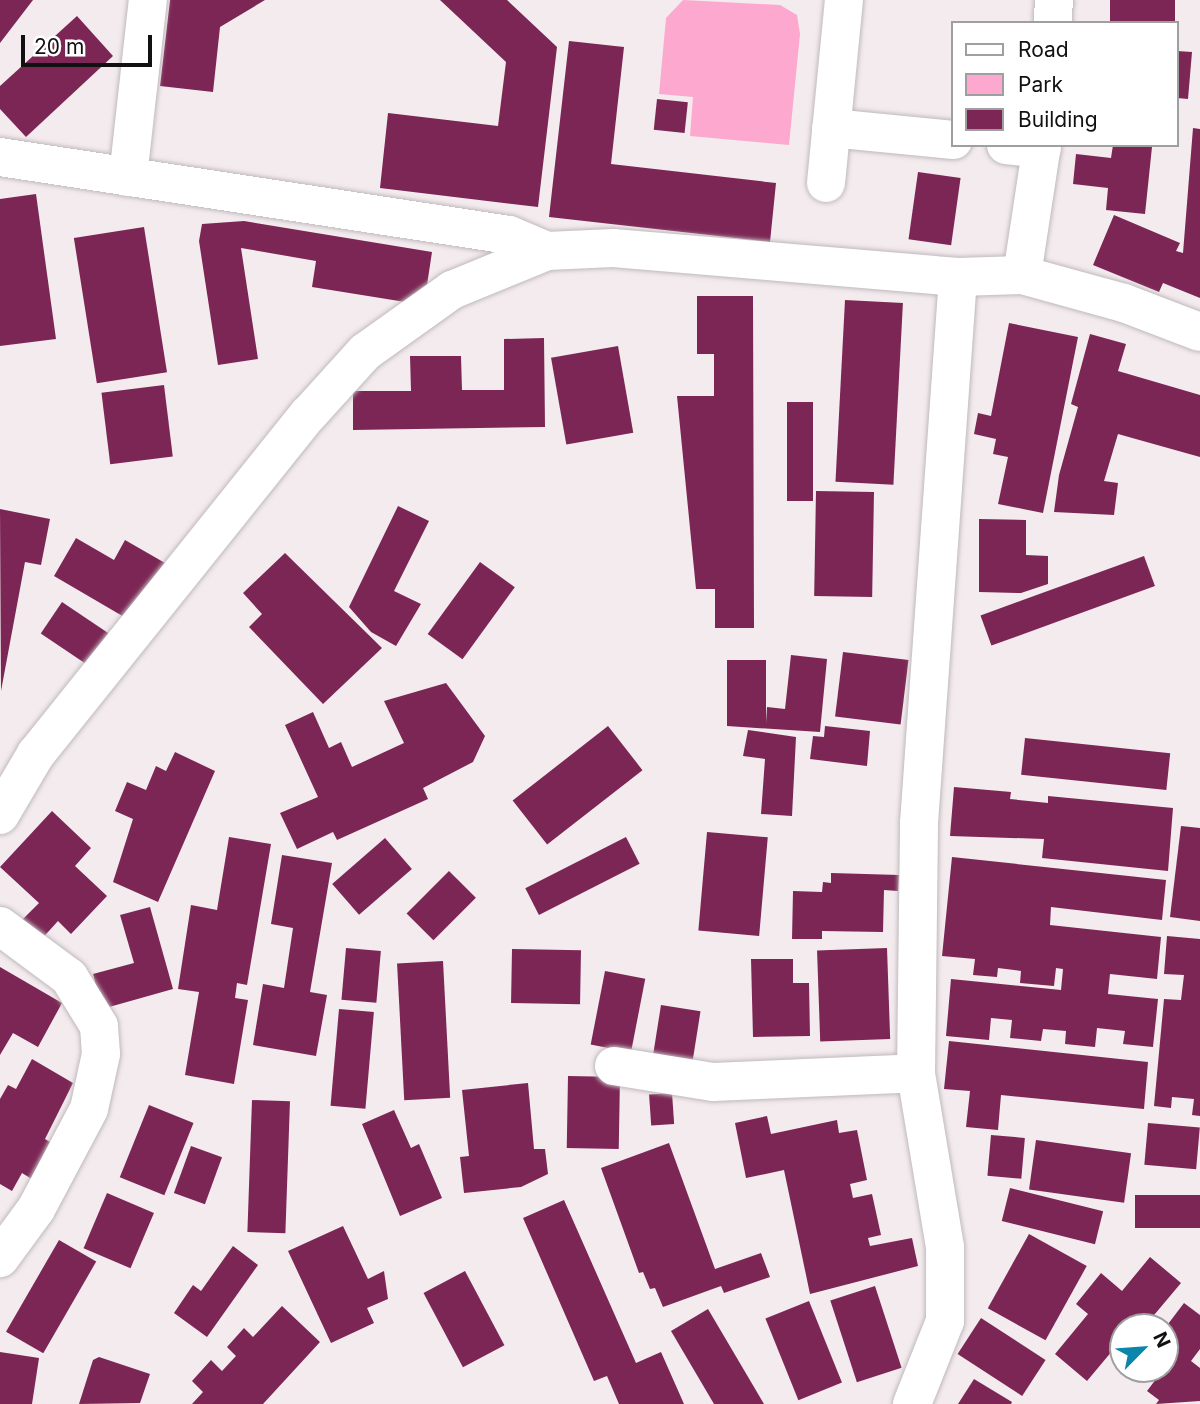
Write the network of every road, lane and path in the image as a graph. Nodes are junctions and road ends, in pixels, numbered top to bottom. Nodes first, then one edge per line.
1 (148, 0) edge
2 (844, 0) edge
3 (1054, 0) edge
4 (1052, 21) edge
5 (831, 128) junction
6 (951, 140) edge
7 (1030, 147) edge
8 (0, 157) edge
9 (128, 177) junction
10 (826, 183) dead end
11 (547, 251) junction
12 (1022, 275) junction
13 (957, 276) junction
14 (1200, 332) edge
15 (0, 815) edge
16 (0, 926) edge
17 (614, 1066) dead end
18 (916, 1073) junction
19 (0, 1258) edge
20 (912, 1404) edge

1 - 9 street
2 - 5 street
3 - 4 street
5 - 6 street
5 - 10 street
7 - 12 street
8 - 9 street
9 - 11 street
11 - 13 street
11 - 15 street
12 - 13 street
12 - 14 street
13 - 18 street
16 - 19 street
17 - 18 street
18 - 20 street

